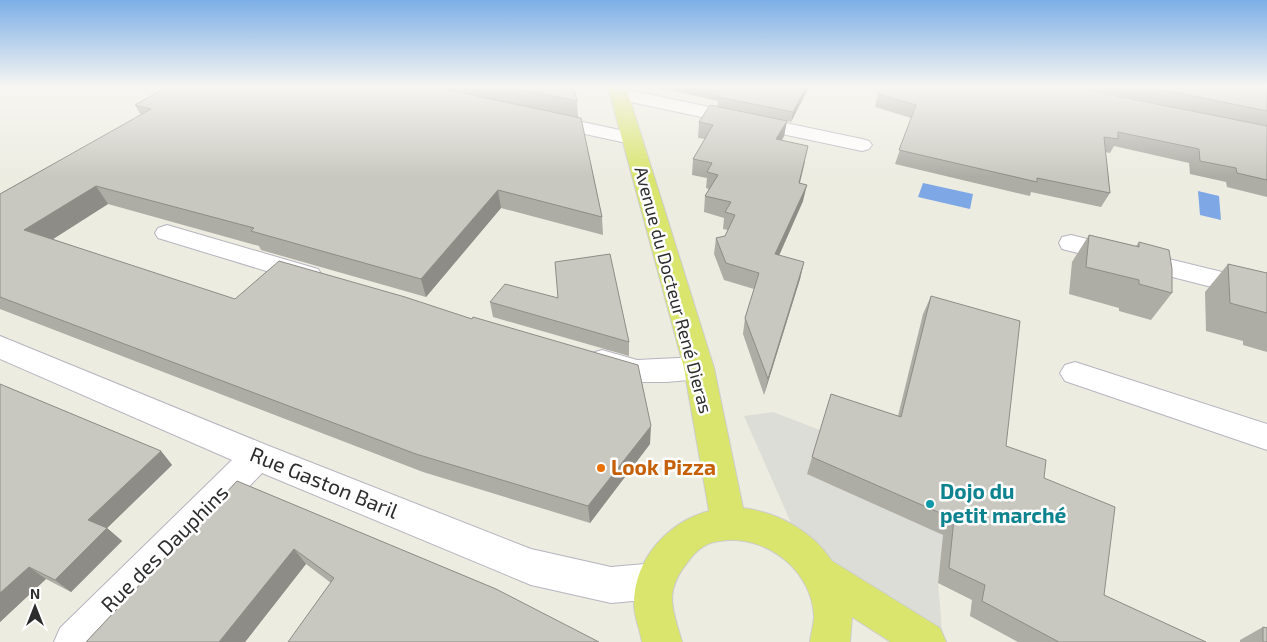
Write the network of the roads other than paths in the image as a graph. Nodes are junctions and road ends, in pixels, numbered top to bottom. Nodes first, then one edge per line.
1 (531, 117) edge
2 (626, 117) edge
3 (738, 117) edge
4 (632, 138) junction
5 (862, 145) dead end
6 (167, 233) dead end
7 (1071, 243) dead end
8 (336, 283) edge
9 (1267, 292) edge
10 (0, 347) edge
11 (581, 355) edge
12 (699, 368) junction
13 (1075, 373) dead end
14 (1267, 437) edge
15 (257, 456) junction
16 (729, 523) junction
17 (820, 574) junction
18 (656, 581) junction
19 (74, 642) edge
20 (662, 642) edge
21 (830, 642) edge
22 (926, 642) edge

1 - 4 street
2 - 4 main road, Avenue du Docteur René Dieras
3 - 5 street
4 - 12 main road, Avenue du Docteur René Dieras
6 - 8 street
7 - 9 street
10 - 15 street, Rue Gaston Baril
11 - 12 street
12 - 16 main road, Avenue du Docteur René Dieras
13 - 14 street
15 - 18 street, Rue Gaston Baril
15 - 19 street, Rue des Dauphins
16 - 17 main road
16 - 18 main road
17 - 21 main road
17 - 22 main road
18 - 20 main road

